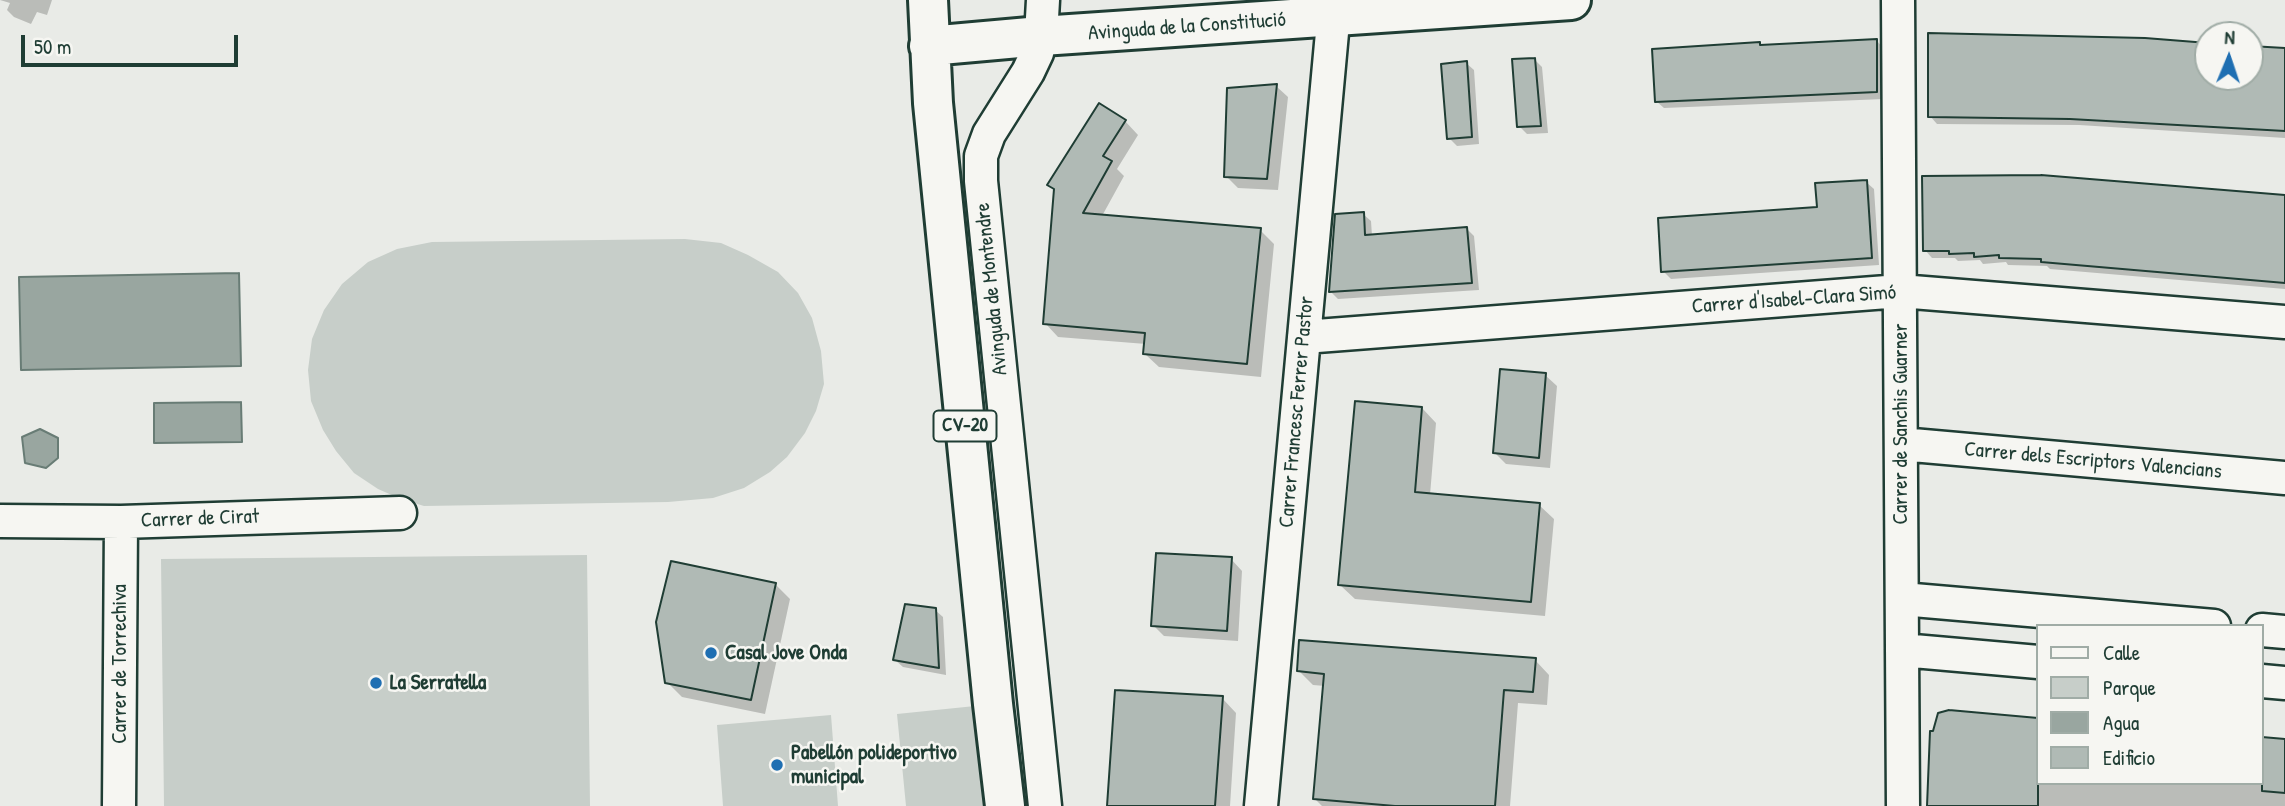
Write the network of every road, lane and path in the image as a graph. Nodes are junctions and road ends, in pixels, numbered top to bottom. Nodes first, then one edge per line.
1 (928, 0) edge
2 (1571, 0) edge
3 (1898, 0) edge
4 (1334, 9) edge
5 (1042, 18) edge
6 (929, 46) junction
7 (1900, 291) junction
8 (2285, 322) edge
9 (1304, 337) junction
10 (1901, 444) junction
11 (2285, 478) edge
12 (400, 513) dead end
13 (0, 521) edge
14 (121, 522) junction
15 (1902, 599) junction
16 (2191, 624) edge
17 (2264, 630) edge
18 (2285, 632) edge
19 (1902, 650) junction
20 (2036, 662) edge
21 (2264, 681) edge
22 (2285, 683) edge
23 (119, 806) edge
24 (1005, 806) edge
25 (1045, 806) edge
26 (1261, 806) edge
27 (1903, 806) edge

1 - 6 main road, CV-20
2 - 4 main road, Avinguda de la Constitució
3 - 7 street, Carrer de Sanchis Guarner
4 - 5 main road, Avinguda de la Constitució
4 - 9 street, Carrer Francesc Ferrer Pastor
5 - 6 main road, Avinguda de la Constitució
5 - 25 street, Avinguda de Montendre
6 - 24 main road, Avinguda de Montendre / CV-20
7 - 8 street, Carrer d'Isabel-Clara Simó
7 - 9 street, Carrer d'Isabel-Clara Simó
7 - 10 street, Carrer de Sanchis Guarner
9 - 26 street, Carrer Francesc Ferrer Pastor
10 - 11 street, Carrer dels Escriptors Valencians
10 - 15 street, Carrer de Sanchis Guarner
12 - 14 street, Carrer de Cirat
13 - 14 street, Carrer de Cirat
14 - 23 street, Carrer de Torrechiva
15 - 16 street
15 - 19 street, Carrer de Sanchis Guarner
17 - 18 street
19 - 20 street
19 - 27 street, Carrer de Sanchis Guarner
21 - 22 street

